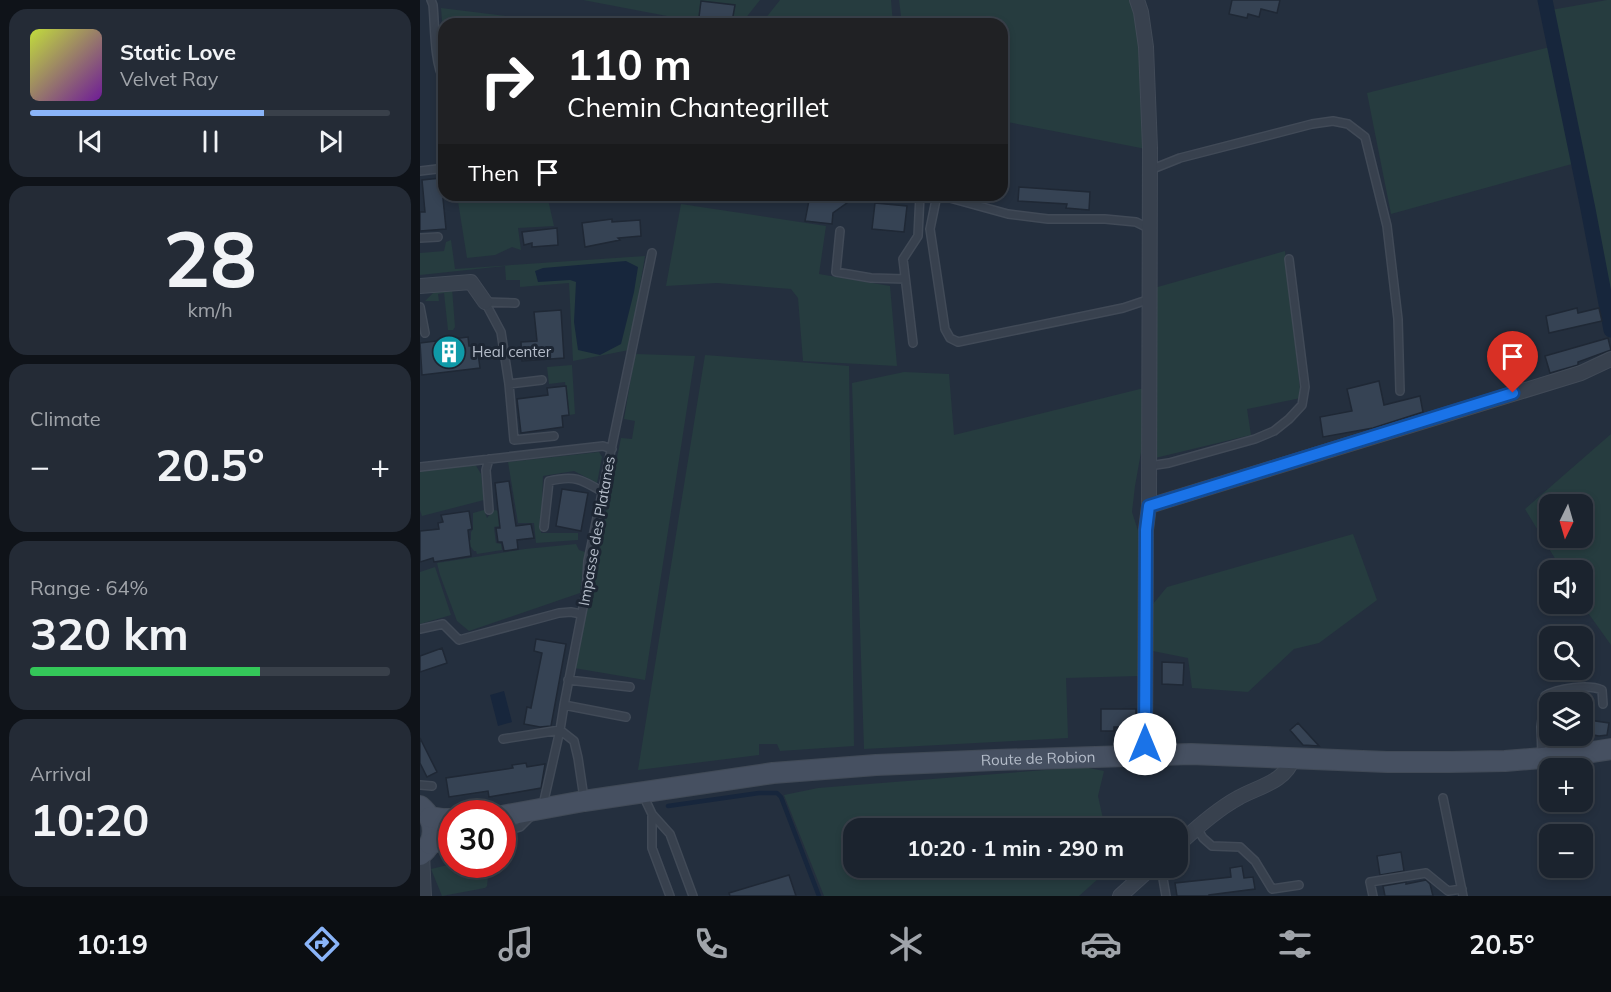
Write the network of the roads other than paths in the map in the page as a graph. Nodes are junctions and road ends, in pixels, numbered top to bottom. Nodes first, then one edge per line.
1 (431, 0) edge
2 (1137, 0) edge
3 (438, 62) edge
4 (437, 169) dead end
5 (1150, 170) junction
6 (420, 171) edge
7 (920, 201) edge
8 (937, 201) edge
9 (960, 201) edge
10 (1150, 229) junction
11 (840, 231) dead end
12 (438, 237) dead end
13 (420, 238) edge
14 (652, 253) dead end
15 (1289, 258) dead end
16 (905, 279) junction
17 (420, 286) edge
18 (1150, 299) junction
19 (485, 302) junction
20 (515, 303) dead end
21 (420, 307) edge
22 (425, 333) dead end
23 (913, 344) dead end
24 (1611, 358) edge
25 (542, 380) dead end
26 (509, 384) junction
27 (1400, 391) dead end
28 (554, 436) dead end
29 (612, 449) junction
30 (489, 459) junction
31 (1149, 466) junction
32 (420, 467) edge
33 (603, 492) junction
34 (1149, 506) junction
35 (489, 510) dead end
36 (544, 526) dead end
37 (581, 614) junction
38 (420, 629) edge
39 (568, 680) junction
40 (630, 687) dead end
41 (1603, 704) dead end
42 (564, 705) junction
43 (626, 717) dead end
44 (560, 730) junction
45 (503, 739) dead end
46 (1611, 749) edge
47 (1145, 754) junction
48 (1293, 758) junction
49 (1539, 758) edge
50 (1543, 758) joint
51 (420, 785) edge
52 (432, 786) dead end
53 (642, 792) junction
54 (1443, 798) dead end
55 (584, 801) junction
56 (540, 808) junction
57 (425, 812) edge
58 (652, 813) junction
59 (516, 816) edge
60 (1197, 828) junction
61 (1188, 836) edge
62 (438, 844) edge
63 (424, 851) edge
64 (1140, 878) edge
65 (1163, 878) edge
66 (1299, 885) dead end
67 (1463, 892) edge
68 (422, 896) edge
69 (670, 896) edge
70 (693, 896) edge
71 (1120, 896) edge
72 (1166, 896) edge
73 (1373, 896) edge

1 - 3 lane
2 - 5 street
4 - 6 lane
5 - 10 street
5 - 27 lane
7 - 16 lane
8 - 18 lane
9 - 10 lane
10 - 18 street
11 - 16 lane
12 - 13 lane
14 - 29 lane, Impasse des Platanes
15 - 31 lane
16 - 23 lane
17 - 19 street
18 - 31 street
19 - 20 lane
19 - 26 lane
21 - 22 lane
24 - 34 street
25 - 26 lane
26 - 28 lane
29 - 30 lane
29 - 33 lane, Impasse des Platanes
30 - 32 lane
30 - 35 lane
31 - 34 street
33 - 36 lane
33 - 37 lane, Impasse des Platanes
34 - 47 street
37 - 38 lane
37 - 39 lane, Impasse des Platanes
39 - 40 lane
39 - 42 lane, Impasse des Platanes
41 - 50 lane
42 - 43 lane
42 - 44 lane, Impasse des Platanes
44 - 45 lane
44 - 55 lane
44 - 56 lane, Impasse des Platanes
46 - 50 main road, Route de Robion
47 - 48 main road, Route de Robion
47 - 53 main road, Route de Robion
48 - 49 main road, Route de Robion
48 - 60 street
51 - 52 lane
53 - 55 main road, Route de Robion
53 - 58 lane
54 - 67 lane
55 - 56 main road, Route de Robion
56 - 59 main road, Route de Robion
57 - 63 main road
58 - 69 lane
58 - 70 lane
60 - 61 street
60 - 66 lane
62 - 63 main road
63 - 68 street
64 - 71 street
65 - 72 lane
67 - 73 lane

